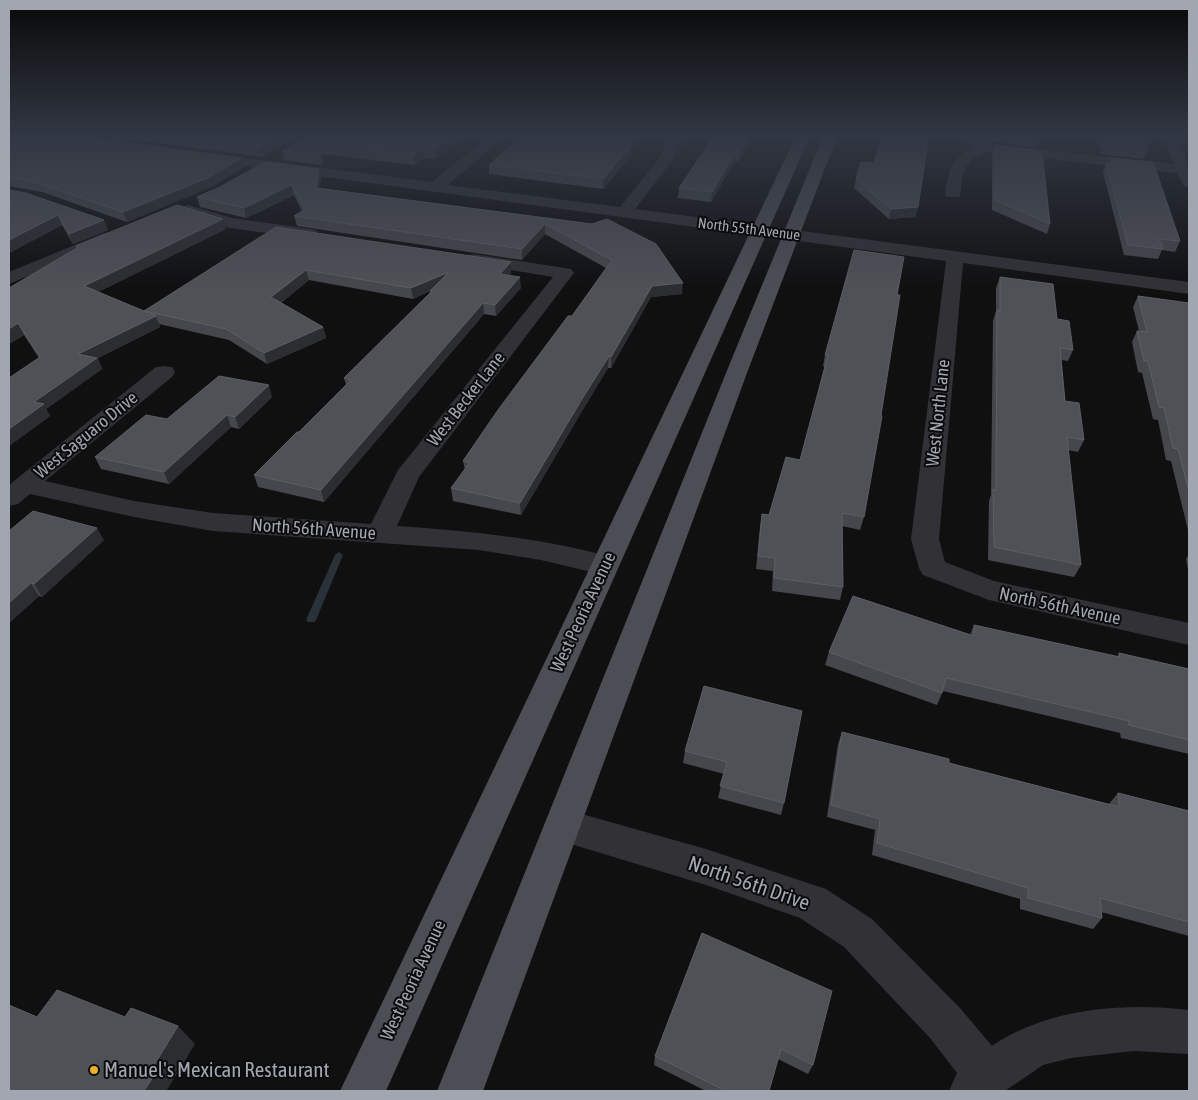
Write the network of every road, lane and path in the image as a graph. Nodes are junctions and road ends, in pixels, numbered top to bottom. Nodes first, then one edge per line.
1 (415, 185) edge
2 (438, 185) edge
3 (646, 185) edge
4 (780, 185) edge
5 (811, 185) edge
6 (954, 185) edge
7 (435, 188) junction
8 (953, 194) dead end
9 (199, 200) edge
10 (624, 213) junction
11 (759, 231) junction
12 (118, 233) edge
13 (791, 235) junction
14 (329, 237) edge
15 (457, 256) edge
16 (954, 256) junction
17 (9, 279) edge
18 (1189, 288) edge
19 (164, 372) dead end
20 (17, 491) edge
21 (380, 533) junction
22 (604, 565) junction
23 (933, 568) joint
24 (1189, 634) edge
25 (564, 826) junction
26 (1189, 1032) edge
27 (979, 1083) edge
28 (363, 1091) edge
29 (460, 1091) edge

1 - 7 street, North 55th Avenue
2 - 7 street
3 - 10 street
4 - 11 main road, West Peoria Avenue
5 - 13 main road
6 - 8 street
7 - 10 street, North 55th Avenue
9 - 14 street
10 - 11 street, North 55th Avenue
11 - 13 street, North 55th Avenue
11 - 22 main road, West Peoria Avenue
12 - 17 street
13 - 16 street, North 55th Avenue
13 - 25 main road
15 - 21 street, West Becker Lane
16 - 18 street, North 55th Avenue
16 - 23 street, West North Lane
19 - 20 street, West Saguaro Drive
20 - 21 street, North 56th Avenue
21 - 22 street, North 56th Avenue
22 - 28 main road, West Peoria Avenue
23 - 24 street, North 56th Avenue
25 - 27 street, North 56th Drive
25 - 29 main road
26 - 27 street, North 56th Drive

